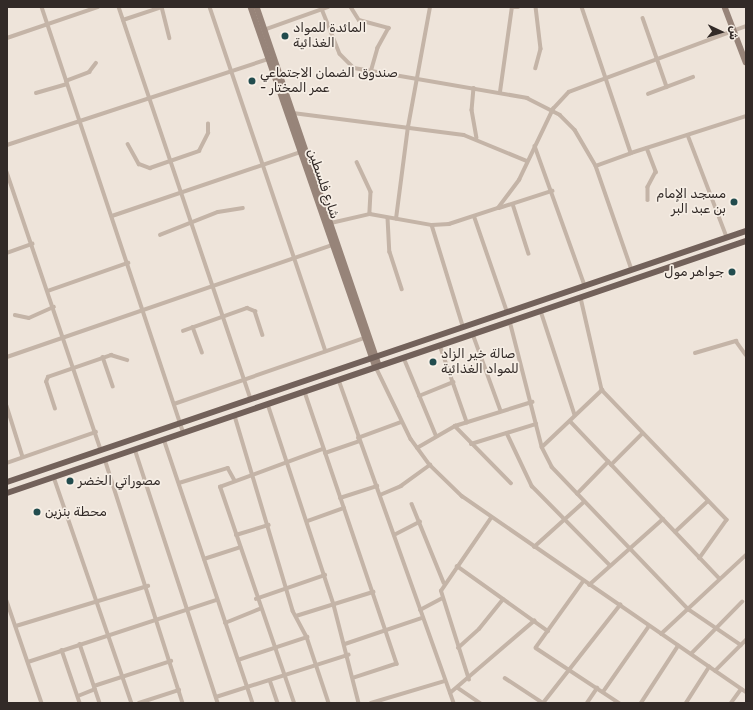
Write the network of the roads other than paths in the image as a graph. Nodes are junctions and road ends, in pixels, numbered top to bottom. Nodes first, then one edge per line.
1 (42, 7) edge
2 (98, 7) edge
3 (119, 7) edge
4 (162, 7) edge
5 (210, 7) edge
6 (251, 7) edge
7 (257, 7) edge
8 (328, 7) edge
9 (351, 7) edge
10 (430, 7) edge
11 (518, 7) edge
12 (536, 7) edge
13 (582, 7) edge
14 (725, 7) edge
15 (322, 9) junction
16 (643, 18) dead end
17 (122, 20) junction
18 (47, 24) junction
19 (746, 26) edge
20 (264, 30) junction
21 (735, 32) junction
22 (7, 38) edge
23 (170, 38) dead end
24 (268, 59) junction
25 (658, 60) junction
26 (746, 62) edge
27 (96, 63) dead end
28 (536, 68) dead end
29 (230, 71) junction
30 (371, 72) junction
31 (692, 77) dead end
32 (278, 78) junction
33 (606, 78) junction
34 (416, 80) junction
35 (66, 83) junction
36 (667, 87) junction
37 (474, 88) junction
38 (500, 92) junction
39 (36, 94) dead end
40 (648, 94) dead end
41 (150, 97) junction
42 (552, 109) junction
43 (293, 113) junction
44 (746, 116) edge
45 (80, 121) junction
46 (208, 124) dead end
47 (408, 126) junction
48 (688, 135) junction
49 (477, 138) junction
50 (128, 144) dead end
51 (7, 145) edge
52 (535, 146) junction
53 (647, 148) junction
54 (301, 152) junction
55 (631, 153) junction
56 (172, 160) junction
57 (527, 161) junction
58 (357, 162) dead end
59 (264, 165) junction
60 (596, 166) junction
61 (7, 172) edge
62 (182, 192) junction
63 (552, 192) junction
64 (648, 200) dead end
65 (513, 204) junction
66 (243, 208) dead end
67 (498, 208) junction
68 (370, 214) junction
69 (112, 216) junction
70 (388, 218) junction
71 (475, 218) junction
72 (396, 219) junction
73 (192, 221) junction
74 (331, 223) junction
75 (432, 225) junction
76 (746, 231) edge
77 (160, 235) dead end
78 (727, 237) junction
79 (746, 242) edge
80 (32, 244) junction
81 (332, 245) junction
82 (7, 253) edge
83 (529, 254) dead end
84 (296, 258) junction
85 (128, 264) junction
86 (632, 270) junction
87 (214, 286) junction
88 (586, 286) junction
89 (402, 289) dead end
90 (48, 291) junction
91 (581, 298) junction
92 (54, 307) junction
93 (144, 309) junction
94 (507, 311) junction
95 (541, 311) junction
96 (15, 315) dead end
97 (224, 315) junction
98 (510, 321) junction
99 (463, 326) junction
100 (193, 327) junction
101 (183, 331) dead end
102 (474, 334) junction
103 (263, 335) dead end
104 (63, 338) junction
105 (365, 338) junction
106 (440, 345) junction
107 (326, 351) junction
108 (202, 352) dead end
109 (695, 353) dead end
110 (746, 355) edge
111 (7, 357) edge
112 (104, 357) junction
113 (374, 357) junction
114 (404, 358) junction
115 (127, 360) dead end
116 (74, 368) junction
117 (378, 368) junction
118 (245, 379) junction
119 (339, 380) junction
120 (453, 382) junction
121 (113, 386) dead end
122 (602, 390) junction
123 (305, 392) junction
124 (419, 396) junction
125 (251, 399) junction
126 (532, 402) junction
127 (174, 404) junction
128 (268, 404) junction
129 (7, 406) edge
130 (55, 409) dead end
131 (501, 411) junction
132 (575, 415) junction
133 (235, 416) junction
134 (401, 422) junction
135 (467, 422) junction
136 (571, 422) junction
137 (181, 423) junction
138 (536, 424) junction
139 (455, 426) junction
140 (96, 432) junction
141 (184, 432) junction
142 (507, 433) junction
143 (642, 434) junction
144 (436, 435) junction
145 (164, 439) junction
146 (359, 439) junction
147 (471, 444) junction
148 (417, 448) junction
149 (542, 448) junction
150 (101, 449) junction
151 (135, 449) junction
152 (324, 451) junction
153 (23, 457) junction
154 (105, 459) junction
155 (288, 461) junction
156 (7, 463) edge
157 (610, 463) junction
158 (430, 465) junction
159 (253, 472) junction
160 (54, 477) junction
161 (234, 479) junction
162 (7, 482) edge
163 (179, 483) junction
164 (511, 483) dead end
165 (377, 486) junction
166 (7, 493) edge
167 (576, 494) junction
168 (380, 495) junction
169 (340, 498) junction
170 (708, 501) junction
171 (584, 502) junction
172 (412, 504) dead end
173 (344, 508) junction
174 (491, 518) junction
175 (566, 519) junction
176 (663, 519) junction
177 (308, 521) junction
178 (420, 522) junction
179 (268, 525) junction
180 (675, 532) junction
181 (236, 535) junction
182 (394, 535) junction
183 (240, 547) junction
184 (534, 547) junction
185 (629, 548) junction
186 (746, 555) edge
187 (700, 558) junction
188 (204, 559) junction
189 (610, 565) junction
190 (456, 566) junction
191 (325, 575) junction
192 (720, 579) junction
193 (584, 581) junction
194 (444, 583) junction
195 (589, 585) junction
196 (148, 586) junction
197 (286, 589) junction
198 (373, 592) junction
199 (441, 598) junction
200 (256, 599) junction
201 (503, 599) junction
202 (217, 600) junction
203 (7, 601) edge
204 (742, 602) dead end
205 (96, 603) junction
206 (334, 605) junction
207 (620, 605) junction
208 (688, 608) junction
209 (259, 609) junction
210 (420, 610) junction
211 (188, 611) junction
212 (296, 616) junction
213 (422, 618) junction
214 (159, 620) junction
215 (534, 621) junction
216 (225, 623) junction
217 (16, 626) junction
218 (649, 626) junction
219 (715, 629) junction
220 (386, 631) junction
221 (548, 631) junction
222 (661, 634) junction
223 (109, 636) junction
224 (307, 637) junction
225 (746, 640) edge
226 (80, 644) junction
227 (345, 644) junction
228 (741, 645) junction
229 (678, 646) junction
230 (273, 648) junction
231 (458, 648) junction
232 (62, 650) junction
233 (692, 654) junction
234 (348, 655) junction
235 (238, 660) junction
236 (171, 661) junction
237 (28, 662) junction
238 (317, 665) junction
239 (709, 667) junction
240 (567, 669) junction
241 (715, 671) junction
242 (123, 676) junction
243 (284, 676) junction
244 (354, 678) junction
245 (505, 678) dead end
246 (270, 680) junction
247 (468, 680) junction
248 (445, 681) junction
249 (95, 688) junction
250 (248, 688) junction
251 (458, 688) junction
252 (597, 688) junction
253 (741, 689) junction
254 (179, 690) junction
255 (603, 692) junction
256 (746, 692) edge
257 (450, 693) junction
258 (78, 696) junction
259 (216, 697) junction
260 (42, 703) edge
261 (80, 703) edge
262 (100, 703) edge
263 (132, 703) edge
264 (139, 703) edge
265 (183, 703) edge
266 (218, 703) edge
267 (253, 703) edge
268 (278, 703) edge
269 (294, 703) edge
270 (329, 703) edge
271 (359, 703) edge
272 (372, 703) edge
273 (454, 703) edge
274 (480, 703) edge
275 (543, 703) edge
276 (587, 703) edge
277 (619, 703) edge
278 (640, 703) edge
279 (686, 703) edge
280 (731, 703) edge

1 - 18 street
2 - 18 street
3 - 17 street
4 - 17 street
4 - 23 street
5 - 29 street
6 - 24 street, شارع فلسطين
7 - 20 street, شارع فلسطين
8 - 15 street
9 - 30 street
10 - 34 street
11 - 38 street
12 - 28 street
13 - 33 street
14 - 21 street
15 - 20 street
15 - 30 street
16 - 25 street
17 - 41 street
18 - 22 street
18 - 35 street
19 - 21 street
20 - 32 street, شارع فلسطين
21 - 25 street
21 - 26 street
24 - 29 street
24 - 32 street, شارع فلسطين
25 - 33 street
25 - 36 street
27 - 35 street
29 - 41 street
29 - 59 street
30 - 34 street
31 - 36 street
32 - 43 street, شارع فلسطين
32 - 54 street, شارع فلسطين
33 - 42 street
33 - 55 street
34 - 37 street
34 - 47 street
35 - 39 street
35 - 45 street
36 - 40 street
37 - 38 street
37 - 49 street
38 - 42 street
41 - 45 street
41 - 56 street
42 - 52 street
42 - 60 street
43 - 47 street
43 - 74 street, شارع فلسطين
44 - 48 street
45 - 51 street
45 - 69 street
46 - 56 street
47 - 49 street
47 - 72 street
48 - 53 street
48 - 78 street
49 - 57 street
50 - 56 street
52 - 57 street
52 - 63 street
53 - 55 street
53 - 64 street
54 - 59 street
54 - 81 street, شارع فلسطين
55 - 60 street
56 - 62 street
57 - 67 street
58 - 68 street
59 - 62 street
59 - 84 street
60 - 86 street
61 - 80 street
62 - 69 street
62 - 73 street
63 - 65 street
63 - 88 street
65 - 67 street
65 - 83 street
66 - 73 street
67 - 71 street
68 - 70 street
68 - 74 street
69 - 85 street
70 - 72 street
70 - 89 street
71 - 75 street
71 - 94 street
72 - 75 street
73 - 77 street
73 - 87 street
74 - 113 street, شارع فلسطين
75 - 99 street
76 - 78 main road
78 - 86 main road
79 - 91 main road
80 - 82 street
80 - 90 street
81 - 84 street
81 - 105 street, شارع فلسطين
84 - 87 street
84 - 107 street
85 - 90 street
85 - 93 street
86 - 88 main road
87 - 93 street
87 - 97 street
88 - 94 main road
90 - 92 street
91 - 95 main road
91 - 122 street
92 - 96 street
92 - 104 street
93 - 104 street
93 - 127 street
94 - 99 main road
95 - 98 main road
95 - 132 street
97 - 100 street
97 - 103 street
97 - 118 street
98 - 102 main road
98 - 126 street
99 - 113 main road
100 - 101 street
100 - 108 street
102 - 106 main road
102 - 131 street
104 - 111 street
104 - 116 street
105 - 107 street
105 - 113 street, شارع فلسطين
106 - 114 main road
106 - 120 street
107 - 118 street
109 - 110 street
112 - 115 street
112 - 116 street
112 - 121 street
113 - 117 street, شارع فلسطين
113 - 125 main road
114 - 117 main road
114 - 124 street
116 - 130 street
116 - 140 street
117 - 119 main road
117 - 134 street
118 - 125 street
118 - 127 street
119 - 123 main road
119 - 146 street
120 - 124 street
120 - 135 street
122 - 132 street
122 - 143 street
123 - 128 main road
123 - 152 street
124 - 144 street
125 - 137 main road
126 - 131 street
126 - 138 street
127 - 137 street
128 - 133 main road
128 - 155 street
129 - 153 street
131 - 135 street
132 - 136 street
133 - 141 main road
133 - 159 street
134 - 146 street
134 - 148 street
135 - 139 street
136 - 149 street
136 - 157 street
137 - 141 street
137 - 150 main road
138 - 142 street
138 - 149 street
139 - 144 street
139 - 147 street
140 - 150 street
140 - 153 street
141 - 145 main road
142 - 147 street
142 - 175 street
143 - 157 street
143 - 170 street
144 - 148 street
145 - 151 main road
145 - 163 street
146 - 152 street
146 - 165 street
147 - 164 street
148 - 158 street
149 - 167 street
150 - 162 main road
151 - 154 main road
151 - 211 street
152 - 155 street
152 - 169 street
153 - 156 street
154 - 160 main road
154 - 196 street
155 - 159 street
155 - 177 street
157 - 167 street
157 - 176 street
158 - 168 street
158 - 174 street
159 - 161 street
159 - 179 street
160 - 166 main road
160 - 205 street
161 - 163 street
161 - 181 street
163 - 188 street
165 - 168 street
165 - 169 street
167 - 171 street
168 - 182 street
169 - 173 street
170 - 180 street
170 - 187 street
171 - 175 street
171 - 185 street
172 - 178 street
173 - 177 street
173 - 198 street
174 - 184 street
174 - 190 street
175 - 184 street
175 - 189 street
176 - 180 street
176 - 185 street
177 - 191 street
178 - 182 street
178 - 194 street
179 - 181 street
179 - 197 street
180 - 187 street
181 - 183 street
182 - 210 street
183 - 188 street
183 - 200 street
184 - 193 street
185 - 189 street
185 - 208 street
186 - 192 street
187 - 192 street
188 - 202 street
189 - 195 street
190 - 194 street
190 - 201 street
191 - 197 street
191 - 206 street
192 - 208 street
193 - 195 street
193 - 221 street
194 - 199 street
195 - 207 street
196 - 205 street
196 - 214 street
197 - 200 street
197 - 212 street
198 - 206 street
198 - 220 street
199 - 210 street
199 - 231 street
200 - 209 street
201 - 215 street
201 - 231 street
202 - 211 street
202 - 216 street
203 - 217 street
204 - 219 street
205 - 217 street
205 - 223 street
206 - 212 street
206 - 227 street
207 - 218 street
207 - 240 street
208 - 219 street
208 - 222 street
209 - 216 street
209 - 230 street
210 - 213 street
211 - 214 street
211 - 259 street
212 - 224 street
213 - 220 street
213 - 248 street
214 - 223 street
214 - 236 street
215 - 221 street
215 - 247 street
216 - 235 street
217 - 237 street
218 - 222 street
218 - 255 street
219 - 228 street
219 - 233 street
220 - 227 street
220 - 244 street
221 - 240 street
222 - 229 street
223 - 226 street
223 - 242 street
224 - 230 street
224 - 238 street
225 - 228 street
226 - 232 street
226 - 249 street
227 - 234 street
228 - 241 street
229 - 233 street
229 - 278 street
230 - 235 street
230 - 243 street
231 - 247 street
232 - 237 street
232 - 258 street
233 - 239 street
234 - 238 street
234 - 244 street
235 - 250 street
236 - 242 street
236 - 254 street
237 - 260 street
238 - 243 street
238 - 270 street
239 - 241 street
239 - 279 street
240 - 252 street
240 - 275 street
241 - 253 street
242 - 249 street
242 - 263 street
243 - 246 street
243 - 269 street
244 - 271 street
245 - 275 street
246 - 250 street
246 - 268 street
247 - 251 street
248 - 257 street
248 - 272 street
249 - 258 street
249 - 262 street
250 - 259 street
250 - 267 street
251 - 257 street
251 - 274 street
252 - 255 street
252 - 276 street
253 - 256 street
253 - 280 street
254 - 264 street
254 - 265 street
255 - 277 street
257 - 273 street
258 - 261 street
259 - 266 street

